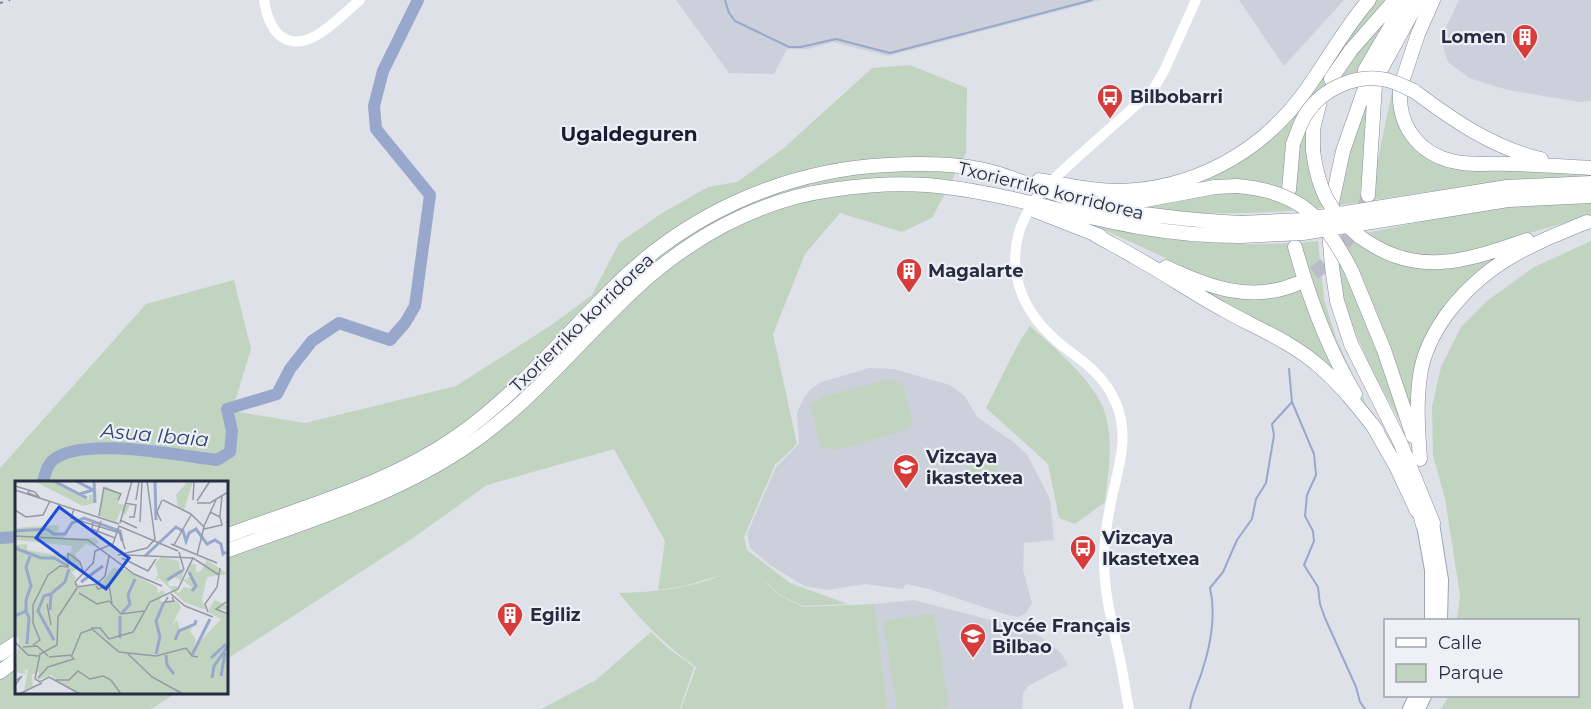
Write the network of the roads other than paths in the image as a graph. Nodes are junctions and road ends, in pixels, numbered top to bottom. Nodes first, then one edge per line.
1 (264, 0) edge
2 (360, 0) edge
3 (1196, 0) edge
4 (1369, 0) edge
5 (1395, 0) edge
6 (1406, 0) edge
7 (1413, 0) edge
8 (1419, 0) edge
9 (1433, 0) edge
10 (1331, 79) dead end
11 (1369, 79) junction
12 (1406, 87) junction
13 (1318, 105) dead end
14 (1575, 167) junction
15 (1591, 168) edge
16 (993, 172) junction
17 (1023, 183) junction
18 (1591, 183) edge
19 (1289, 190) dead end
20 (1368, 195) tunnel mouth
21 (998, 196) junction
22 (1591, 196) edge
23 (1408, 209) junction
24 (1589, 222) edge
25 (1241, 230) junction
26 (1094, 234) junction
27 (1295, 247) dead end
28 (1296, 284) tunnel mouth
29 (1377, 431) junction
30 (1420, 459) junction
31 (1428, 524) junction
32 (228, 535) edge
33 (228, 550) edge
34 (1431, 619) edge
35 (1441, 619) edge
36 (15, 644) edge
37 (0, 654) edge
38 (15, 661) edge
39 (0, 672) edge
40 (1127, 706) edge

1 - 2 street
3 - 40 street, bridge
4 - 16 highway
5 - 10 highway
6 - 11 highway
7 - 11 highway
8 - 11 highway
9 - 12 highway
11 - 20 highway
11 - 31 highway
12 - 14 highway
12 - 14 highway
12 - 19 highway, bridge
13 - 24 highway, bridge
14 - 15 highway
16 - 17 highway, Txorierriko korridorea
16 - 32 highway, Txorierriko korridorea
17 - 25 highway, Txorierriko korridorea
17 - 30 highway, bridge
18 - 23 highway, Txorierriko korridorea
21 - 25 highway, Txorierriko korridorea
21 - 26 highway
21 - 33 highway, Txorierriko korridorea
22 - 23 highway, Txorierriko korridorea
23 - 25 highway, Txorierriko korridorea, bridge
24 - 30 highway
26 - 28 highway
26 - 29 highway
27 - 29 highway
29 - 31 highway
30 - 31 highway
31 - 34 main road
31 - 35 main road
36 - 37 highway
38 - 39 highway

